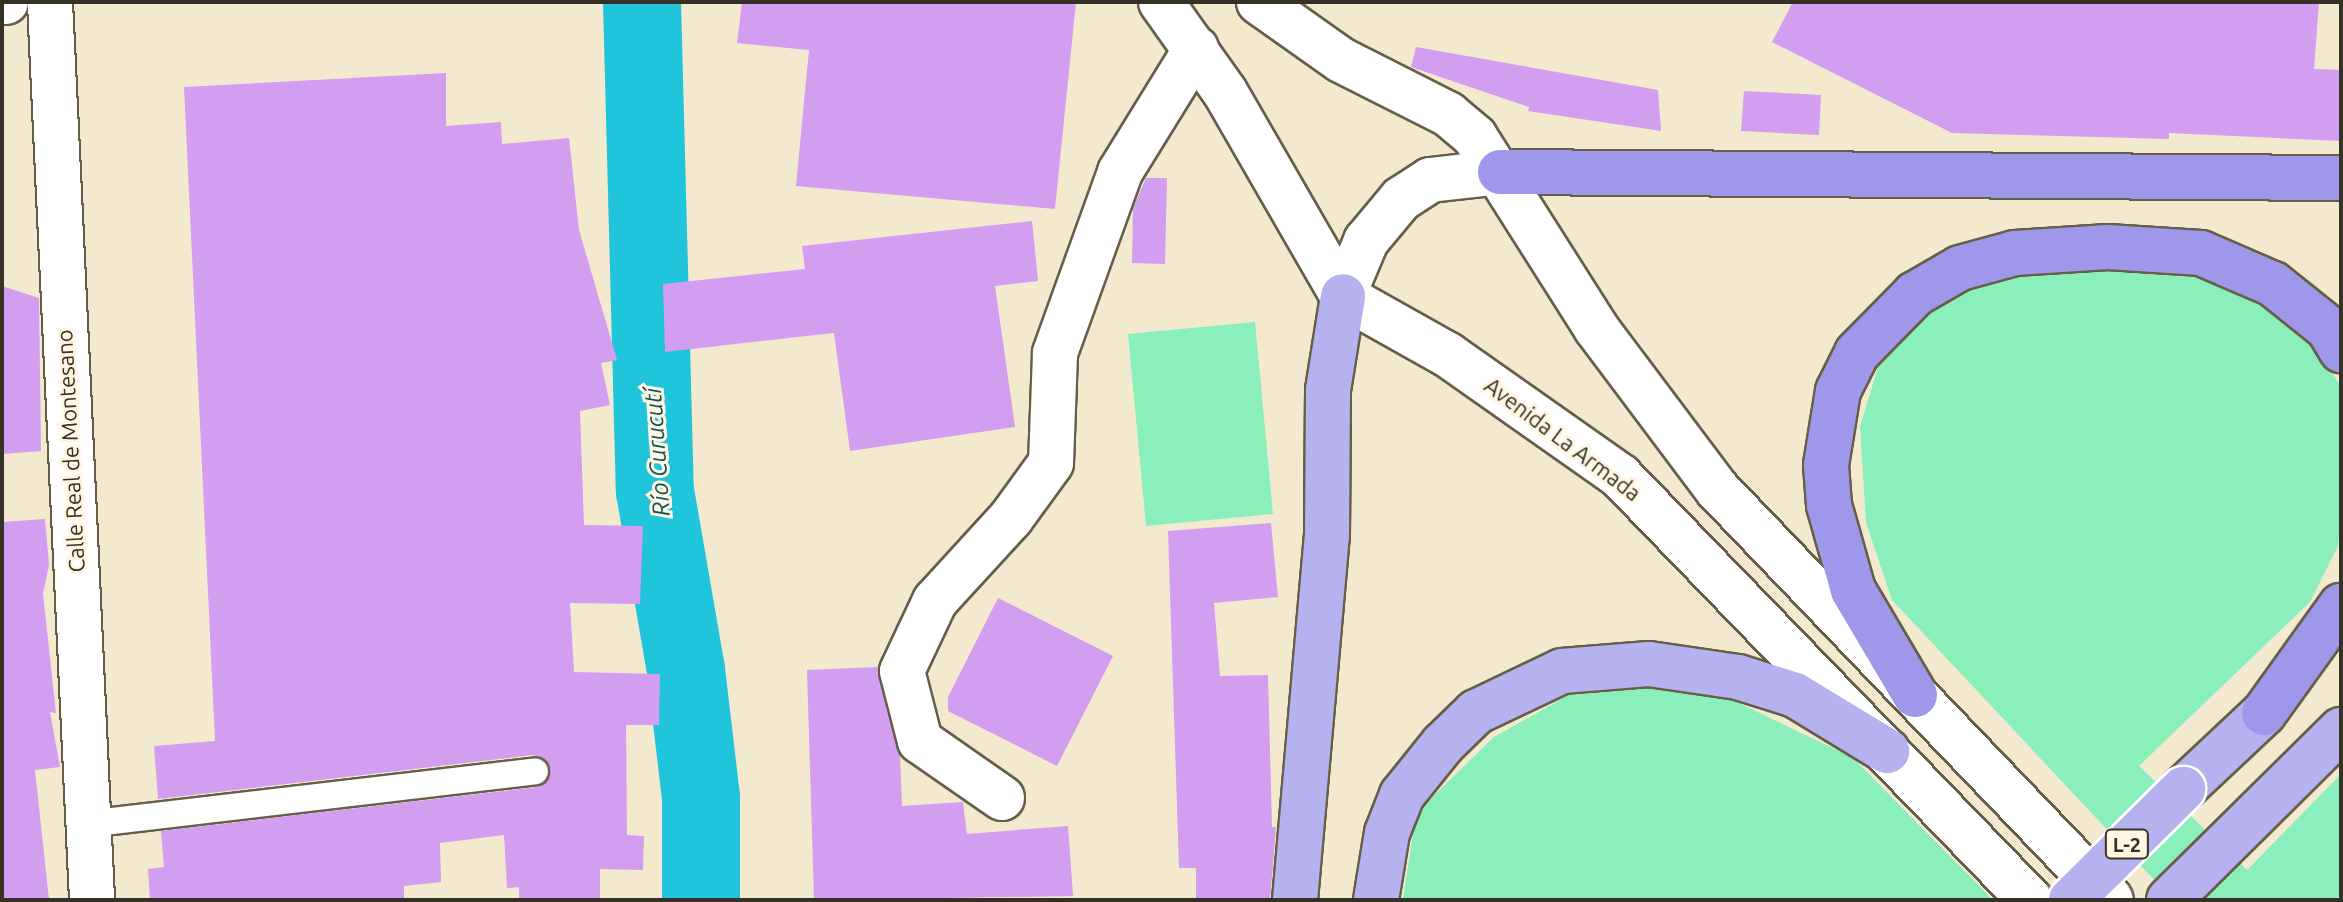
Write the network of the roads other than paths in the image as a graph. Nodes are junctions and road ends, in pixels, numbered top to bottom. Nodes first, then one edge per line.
1 (50, 2) edge
2 (1161, 2) edge
3 (1259, 2) edge
4 (1196, 49) junction
5 (1500, 172) junction
6 (2341, 178) edge
7 (1343, 296) junction
8 (2341, 350) edge
9 (2341, 606) edge
10 (2341, 638) edge
11 (1915, 695) junction
12 (2264, 713) junction
13 (2341, 730) edge
14 (1887, 751) junction
15 (535, 771) dead end
16 (1002, 798) dead end
17 (87, 824) junction
18 (92, 900) edge
19 (1295, 900) edge
20 (1376, 900) edge
21 (2030, 900) edge
22 (2071, 900) edge
23 (2111, 900) edge
24 (2169, 900) edge

1 - 17 main road, Calle Real de Montesano
2 - 4 main road, Avenida La Armada
3 - 5 main road
4 - 7 main road, Avenida La Armada
4 - 16 main road
5 - 6 highway
5 - 7 main road
5 - 11 main road
7 - 14 main road, Avenida La Armada
7 - 19 main road
8 - 11 highway
9 - 12 highway
10 - 12 highway, L-2
11 - 23 main road
12 - 22 main road, L-2, bridge
13 - 24 main road
14 - 20 main road
14 - 21 main road, Avenida La Armada
15 - 17 lane
17 - 18 main road, Calle Real de Montesano

